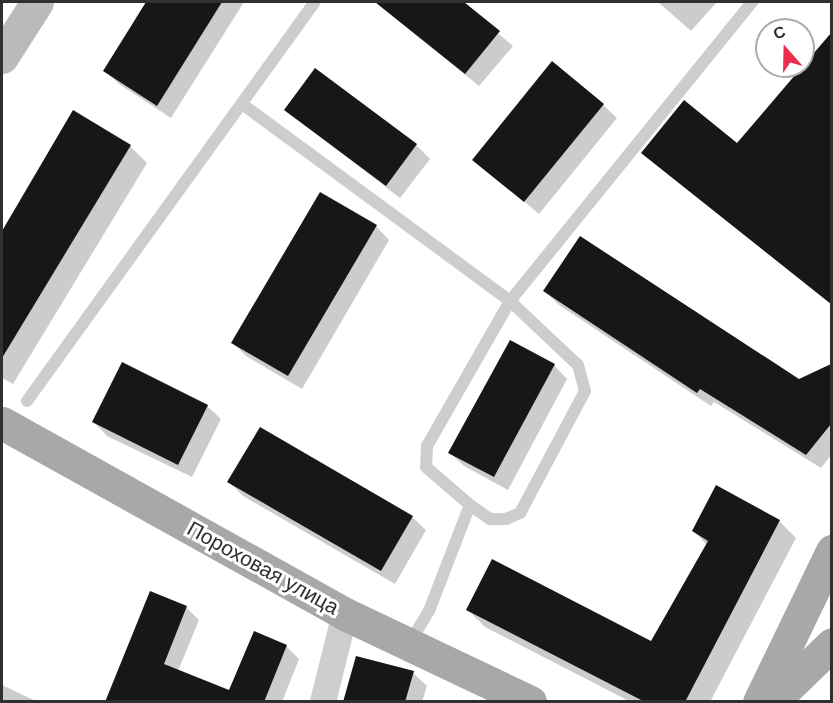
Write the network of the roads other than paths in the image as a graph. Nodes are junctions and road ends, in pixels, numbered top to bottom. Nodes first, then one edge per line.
1 (38, 2) edge
2 (315, 2) edge
3 (752, 2) edge
4 (2, 57) edge
5 (242, 104) junction
6 (510, 301) junction
7 (27, 401) dead end
8 (2, 423) edge
9 (470, 505) junction
10 (831, 551) edge
11 (345, 614) junction
12 (831, 644) edge
13 (408, 645) junction
14 (323, 702) edge
15 (530, 702) edge
16 (759, 702) edge
17 (772, 702) edge

1 - 4 main road
2 - 5 lane
3 - 6 lane
5 - 6 lane
5 - 7 lane
6 - 9 lane
6 - 9 lane
8 - 11 main road, Пороховая улица
9 - 13 lane
10 - 16 main road
11 - 13 main road, Пороховая улица
11 - 14 street
12 - 17 main road
13 - 15 main road, Пороховая улица

